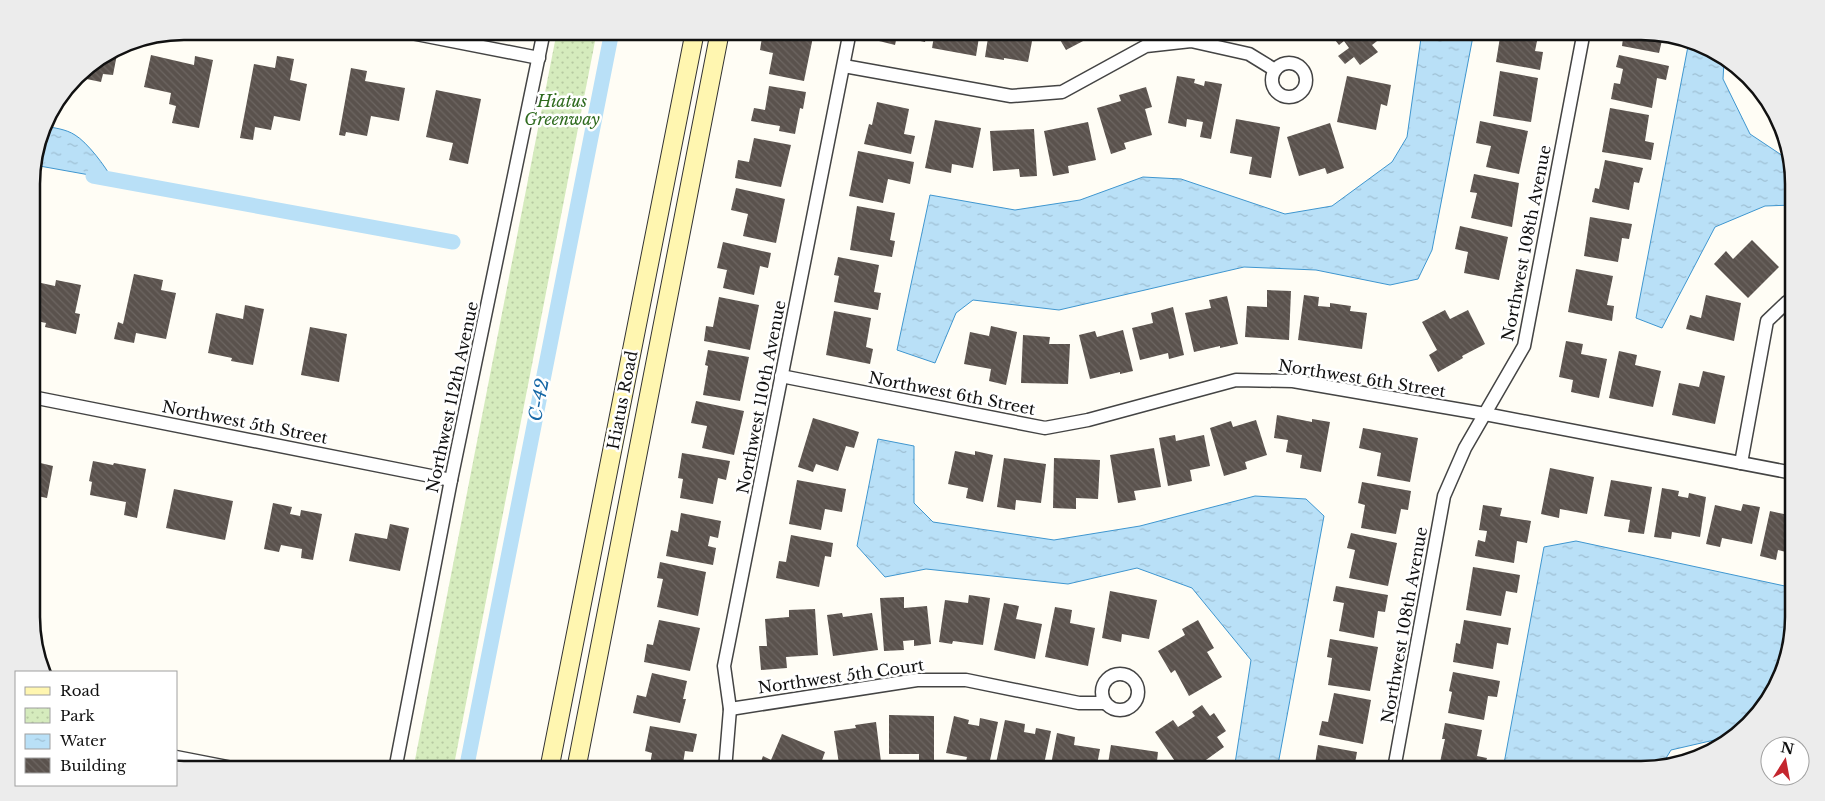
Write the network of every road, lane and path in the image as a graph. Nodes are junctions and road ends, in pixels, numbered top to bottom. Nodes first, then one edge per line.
1 (447, 40) edge
2 (542, 40) edge
3 (693, 40) edge
4 (718, 40) edge
5 (848, 40) edge
6 (1582, 40) edge
7 (539, 58) junction
8 (844, 66) junction
9 (1275, 70) dead end
10 (1785, 306) edge
11 (781, 376) junction
12 (40, 399) edge
13 (1485, 414) junction
14 (1741, 463) junction
15 (1785, 471) edge
16 (451, 480) junction
17 (567, 679) junction
18 (592, 685) junction
19 (1105, 703) dead end
20 (730, 709) junction
21 (178, 757) edge
22 (197, 761) edge
23 (398, 761) edge
24 (551, 761) edge
25 (578, 761) edge
26 (726, 761) edge
27 (1396, 761) edge

1 - 7 street
2 - 7 street, Northwest 112th Avenue
3 - 17 main road, Hiatus Road
4 - 18 main road, Hiatus Road
5 - 8 street, Northwest 110th Avenue
6 - 13 street, Northwest 108th Avenue
7 - 16 street, Northwest 112th Avenue
8 - 9 street
8 - 11 street, Northwest 110th Avenue
10 - 14 street
11 - 13 street, Northwest 6th Street
11 - 20 street, Northwest 110th Avenue
12 - 16 street, Northwest 5th Street
13 - 14 street, Northwest 6th Street
13 - 27 street, Northwest 108th Avenue
14 - 15 street, Northwest 6th Street
16 - 23 street, Northwest 112th Avenue
17 - 18 main road
17 - 24 main road, Hiatus Road
18 - 25 main road, Hiatus Road
19 - 20 street, Northwest 5th Court
20 - 26 street, Northwest 110th Avenue
21 - 22 street

